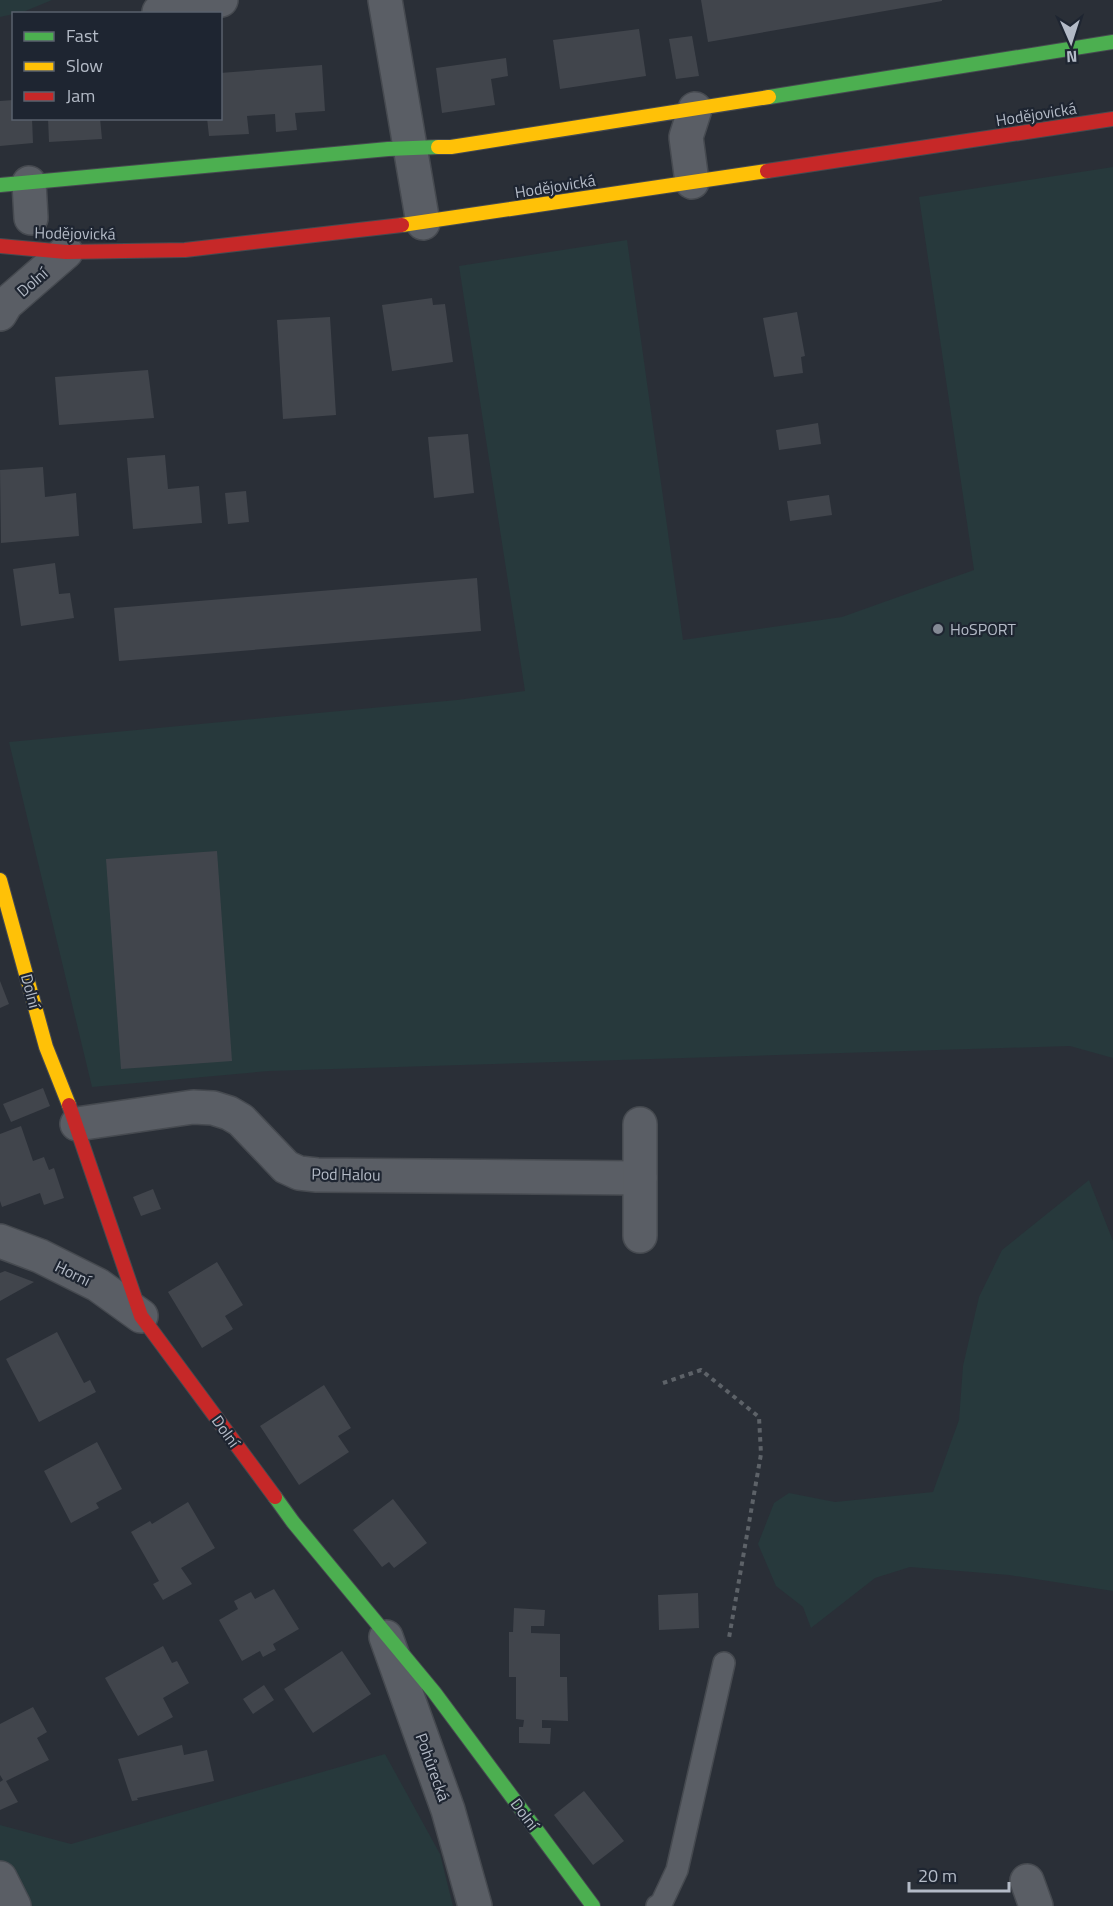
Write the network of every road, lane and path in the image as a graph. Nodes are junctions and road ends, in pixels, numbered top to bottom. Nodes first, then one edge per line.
1 (221, 0) edge
2 (385, 0) edge
3 (159, 12) edge
4 (1113, 42) edge
5 (695, 109) junction
6 (1113, 119) edge
7 (411, 148) junction
8 (692, 182) junction
9 (14, 184) edge
10 (31, 218) dead end
11 (423, 223) junction
12 (0, 246) edge
13 (66, 252) junction
14 (0, 314) edge
15 (0, 880) edge
16 (77, 1124) junction
17 (640, 1124) dead end
18 (640, 1178) junction
19 (640, 1236) dead end
20 (0, 1241) edge
21 (141, 1316) junction
22 (663, 1383) dead end
23 (384, 1629) junction
24 (724, 1663) joint
25 (0, 1878) edge
26 (14, 1906) edge
27 (475, 1906) edge
28 (593, 1906) edge
29 (657, 1906) edge

1 - 3 street
2 - 7 street
4 - 5 street
5 - 7 street
5 - 8 street
6 - 8 street, Hodějovická
7 - 9 street
7 - 11 street
8 - 11 street, Hodějovická
9 - 10 street
11 - 13 street, Hodějovická
12 - 13 street, Hodějovická
13 - 14 street, Dolní
15 - 16 street, Dolní
16 - 18 street, Pod Halou
16 - 21 street, Dolní
17 - 18 street
18 - 19 street
20 - 21 street, Horní
21 - 23 street, Dolní
22 - 24 path
23 - 27 street, Pohůrecká
23 - 28 street, Dolní
24 - 29 lane
25 - 26 street

